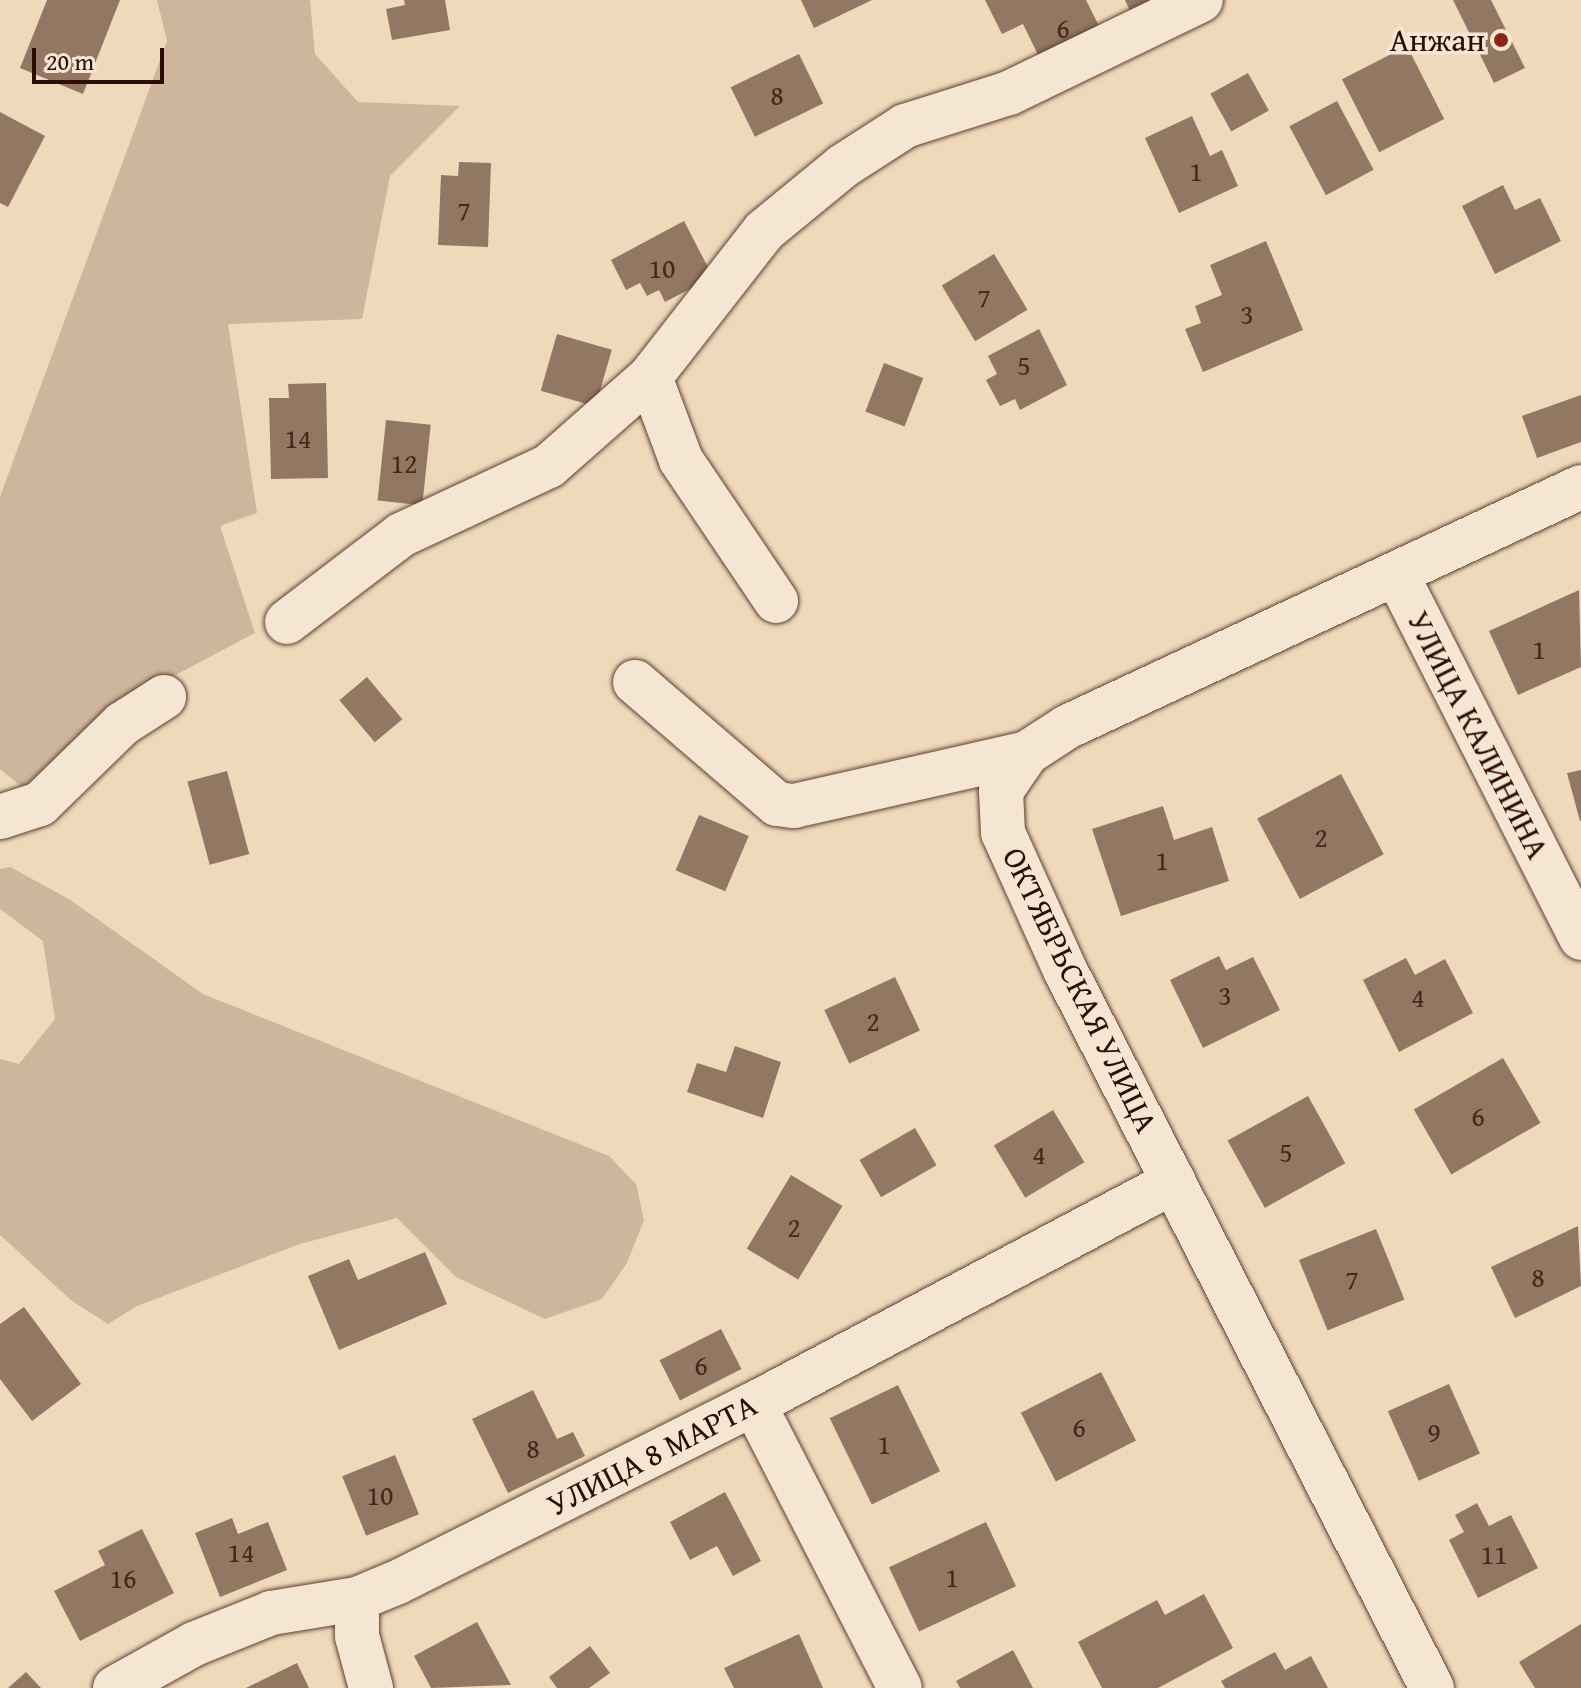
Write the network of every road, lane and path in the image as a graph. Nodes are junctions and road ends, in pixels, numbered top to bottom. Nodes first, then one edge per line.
1 (1201, 0) edge
2 (650, 377) junction
3 (1581, 487) edge
4 (1397, 575) junction
5 (776, 601) dead end
6 (287, 622) dead end
7 (635, 682) dead end
8 (164, 697) dead end
9 (1027, 753) junction
10 (0, 817) edge
11 (1581, 938) edge
12 (1174, 1182) junction
13 (754, 1404) junction
14 (357, 1599) junction
15 (115, 1688) edge
16 (371, 1688) edge
17 (900, 1688) edge
18 (1432, 1688) edge

1 - 2 street
2 - 5 street
2 - 6 street
3 - 4 street, ОКТЯБРЬСКАЯ УЛИЦА
4 - 9 street, ОКТЯБРЬСКАЯ УЛИЦА
4 - 11 street, УЛИЦА КАЛИНИНА
7 - 9 street
8 - 10 street
9 - 12 street, ОКТЯБРЬСКАЯ УЛИЦА
12 - 13 street, УЛИЦА 8 МАРТА
12 - 18 street, ОКТЯБРЬСКАЯ УЛИЦА
13 - 14 street, УЛИЦА 8 МАРТА
13 - 17 street
14 - 15 street, УЛИЦА 8 МАРТА
14 - 16 street

